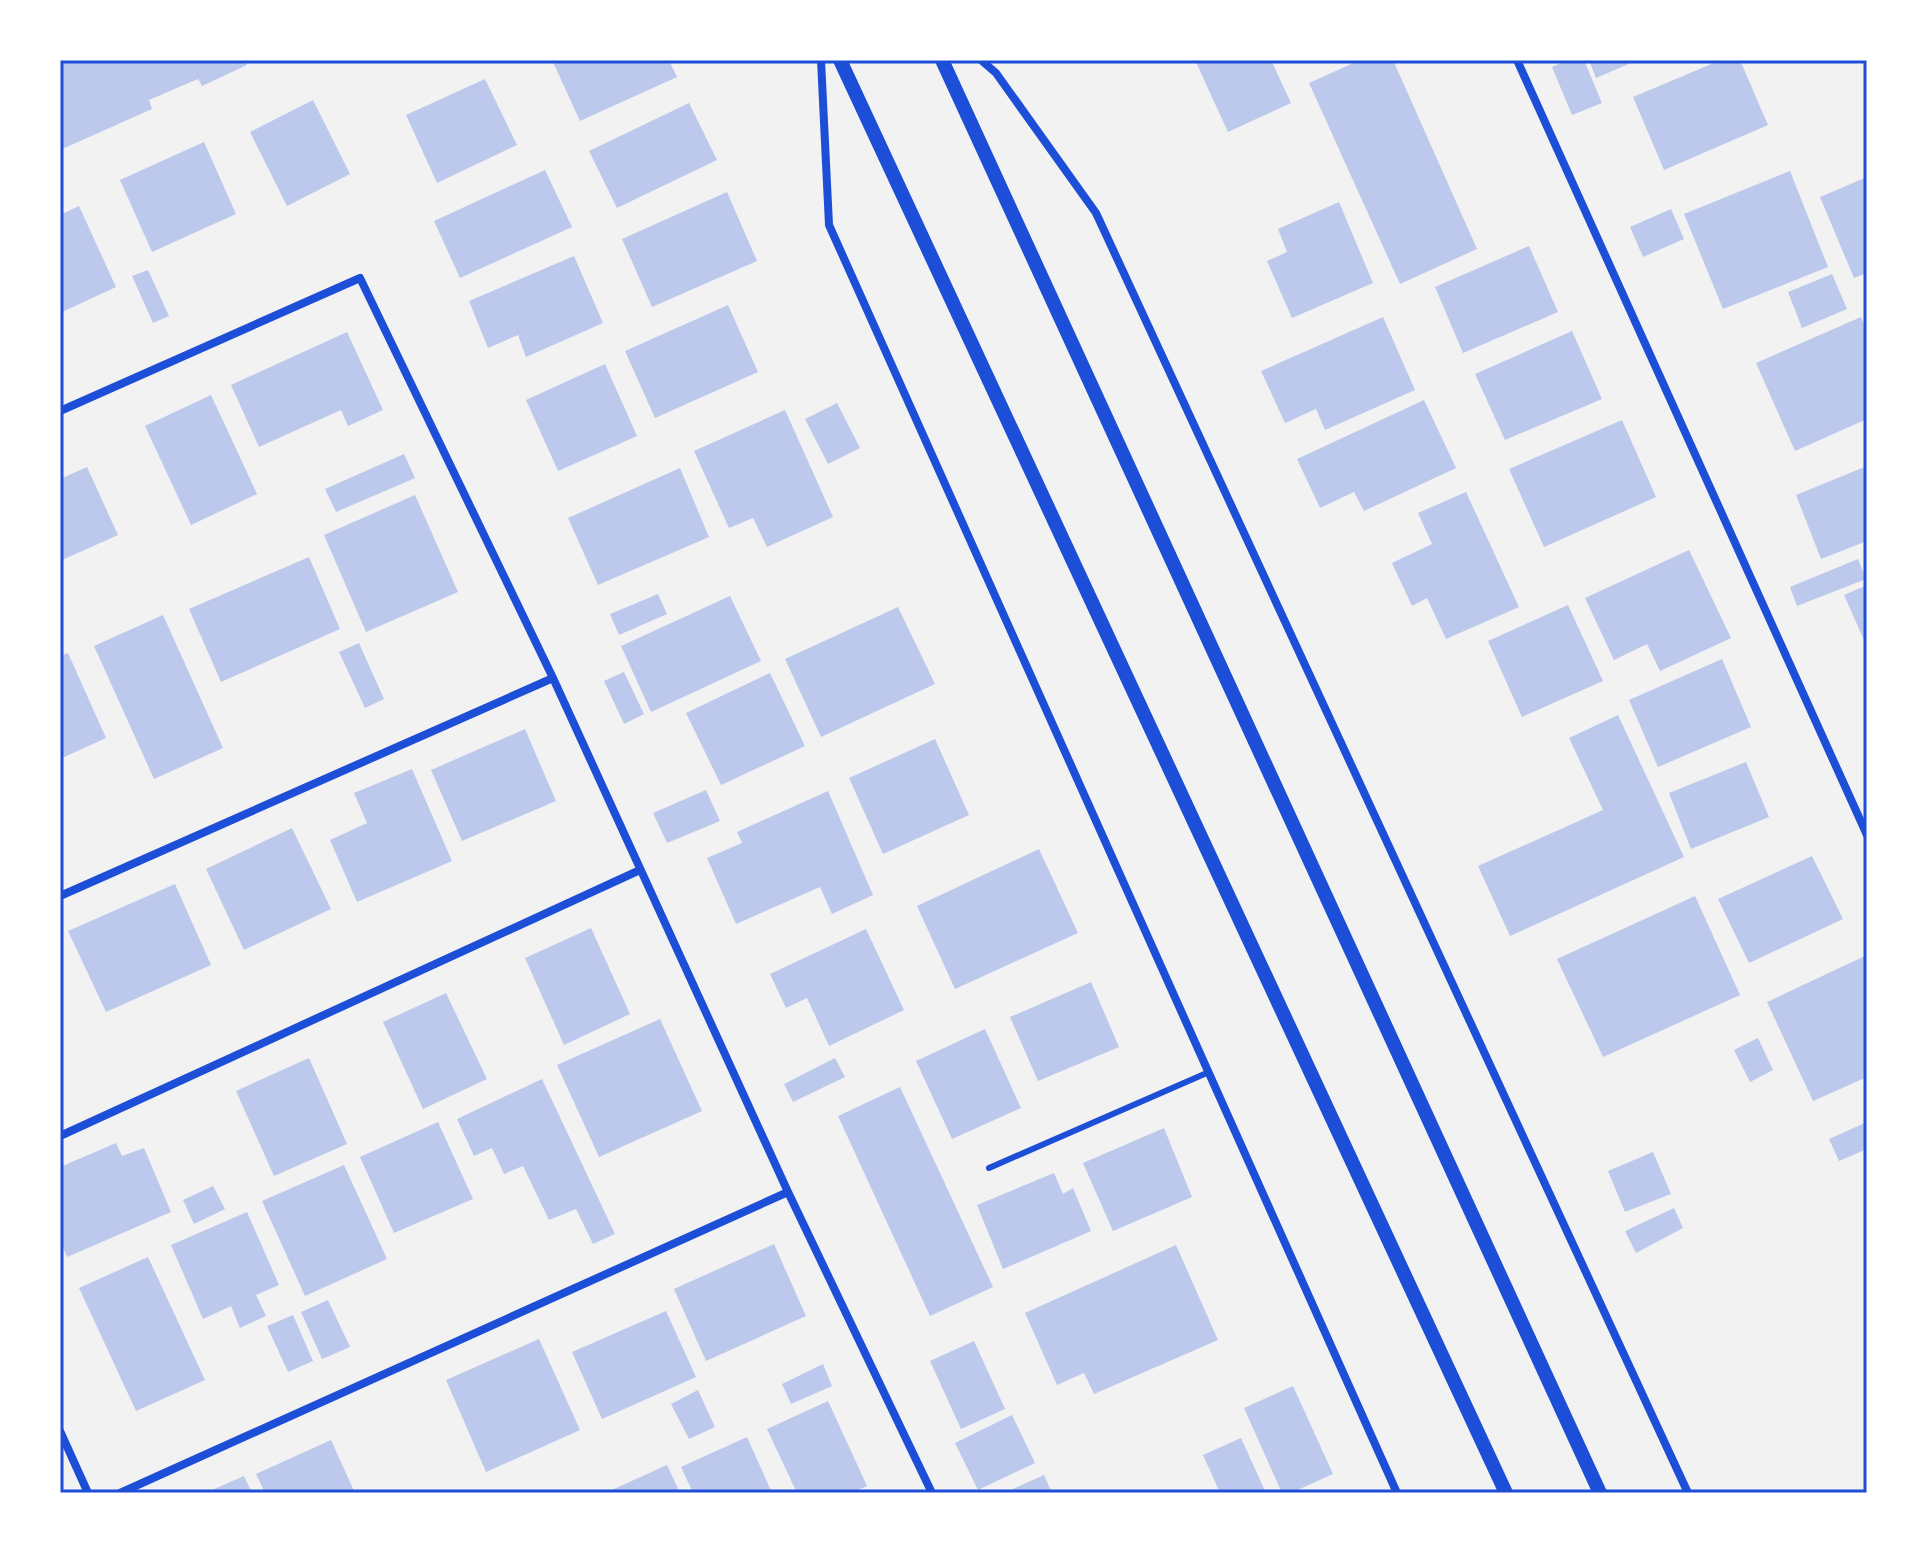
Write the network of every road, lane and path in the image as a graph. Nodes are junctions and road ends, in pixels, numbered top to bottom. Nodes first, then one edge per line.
1 (821, 60) edge
2 (840, 60) edge
3 (942, 60) edge
4 (981, 60) edge
5 (1517, 60) edge
6 (60, 411) edge
7 (553, 678) junction
8 (1867, 835) edge
9 (640, 870) junction
10 (60, 896) edge
11 (1209, 1072) junction
12 (60, 1136) edge
13 (989, 1168) dead end
14 (788, 1192) junction
15 (60, 1431) edge
16 (88, 1493) edge
17 (120, 1493) edge
18 (932, 1493) edge
19 (1397, 1493) edge
20 (1506, 1493) edge
21 (1600, 1493) edge
22 (1688, 1493) edge

1 - 11 street
2 - 20 street
3 - 21 street
4 - 22 street
5 - 8 street
6 - 7 street
7 - 9 street
7 - 10 street
9 - 12 street
9 - 14 street
11 - 13 lane
11 - 19 street
14 - 17 street
14 - 18 street
15 - 16 street

